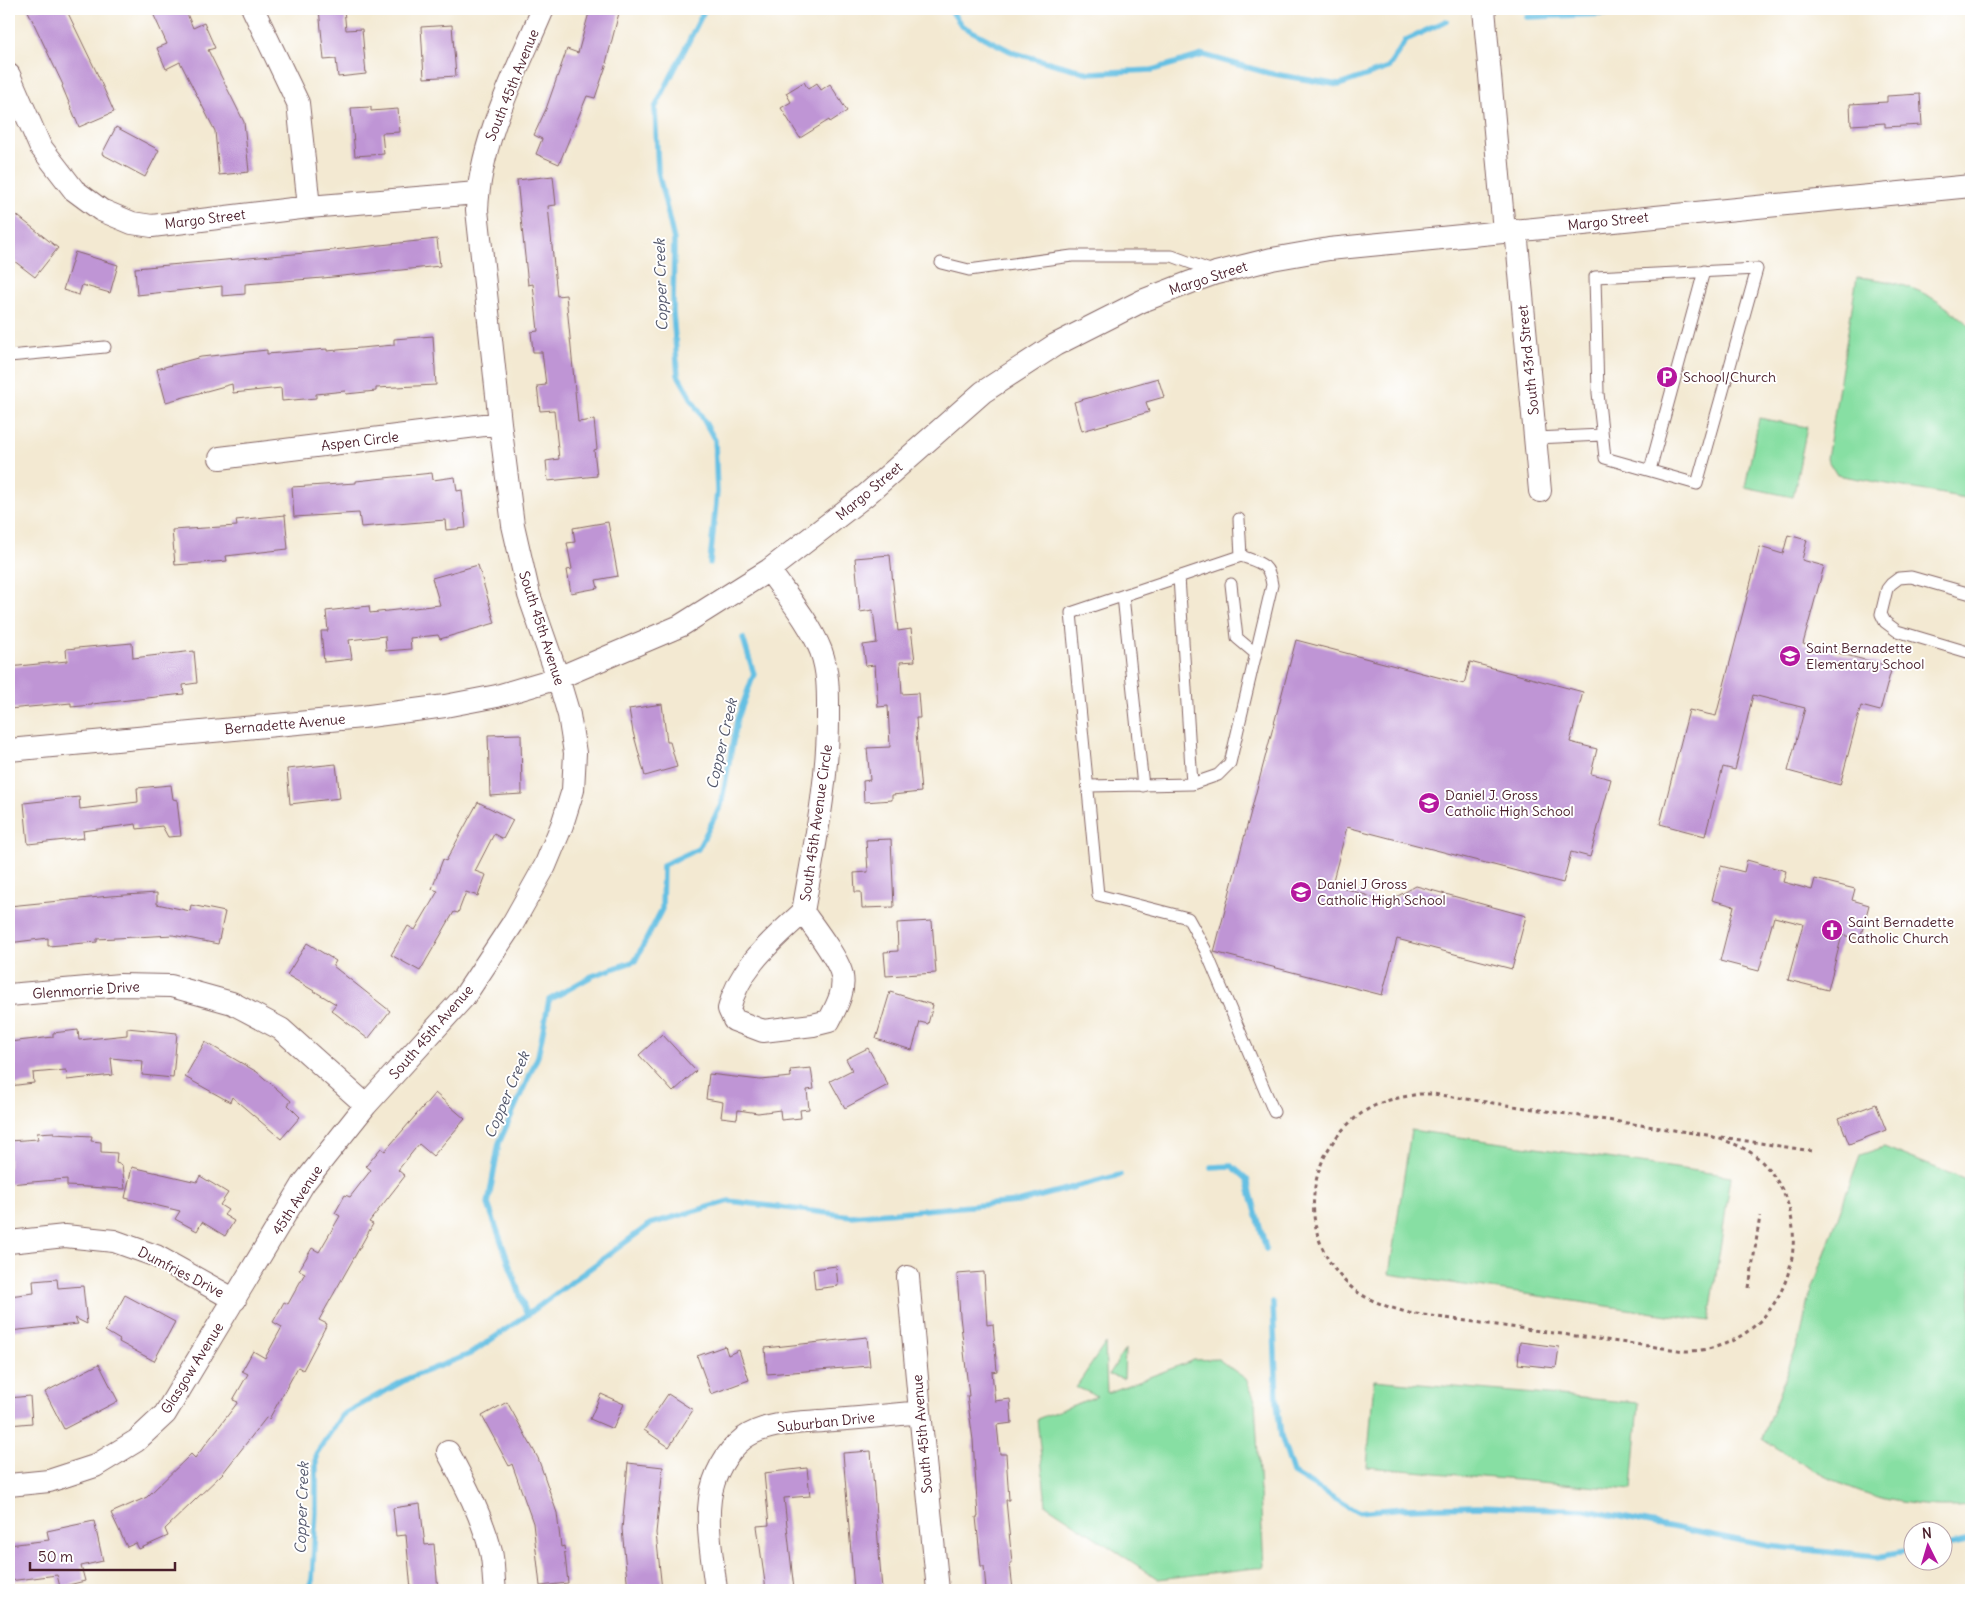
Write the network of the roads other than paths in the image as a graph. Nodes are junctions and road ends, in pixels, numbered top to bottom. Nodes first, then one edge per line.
1 (253, 9) edge
2 (543, 9) edge
3 (1484, 9) edge
4 (9, 75) edge
5 (1971, 186) edge
6 (478, 193) junction
7 (309, 206) junction
8 (1510, 230) junction
9 (941, 263) dead end
10 (1704, 271) junction
11 (1216, 273) junction
12 (105, 347) dead end
13 (9, 356) edge
14 (500, 423) junction
15 (1602, 434) junction
16 (1536, 438) junction
17 (220, 458) dead end
18 (1650, 470) junction
19 (1540, 491) dead end
20 (1239, 519) dead end
21 (1241, 556) junction
22 (769, 570) junction
23 (1179, 577) junction
24 (1231, 584) dead end
25 (1971, 594) edge
26 (1123, 596) junction
27 (1971, 653) edge
28 (1256, 654) junction
29 (558, 678) junction
30 (9, 750) edge
31 (1192, 784) junction
32 (1089, 786) junction
33 (1143, 786) junction
34 (803, 912) junction
35 (9, 995) edge
36 (366, 1105) junction
37 (1274, 1112) dead end
38 (9, 1242) edge
39 (908, 1277) dead end
40 (235, 1300) junction
41 (920, 1412) junction
42 (448, 1452) dead end
43 (9, 1485) edge
44 (716, 1588) edge
45 (495, 1590) edge
46 (938, 1590) edge

1 - 7 street
2 - 6 street, South 45th Avenue
3 - 8 street, South 43rd Street
4 - 7 street, Margo Street
5 - 8 street, Margo Street
6 - 7 street, Margo Street
6 - 14 street, South 45th Avenue
8 - 11 street, Margo Street
8 - 16 street, South 43rd Street
9 - 11 lane
10 - 15 lane
10 - 18 lane
10 - 18 lane
11 - 22 street, Margo Street
12 - 13 lane
14 - 17 street, Aspen Circle
14 - 29 street, South 45th Avenue
15 - 16 lane
15 - 18 lane
16 - 19 street, South 43rd Street
20 - 21 lane
21 - 23 lane
21 - 28 lane
22 - 29 street, Margo Street
22 - 34 street, South 45th Avenue Circle
23 - 26 lane
23 - 31 lane
24 - 28 lane
25 - 27 lane
26 - 32 lane
26 - 33 lane
28 - 31 lane
29 - 30 street, Bernadette Avenue
29 - 36 street, South 45th Avenue
31 - 33 lane
32 - 33 lane
32 - 37 lane
34 - 34 street
35 - 36 street, Glenmorrie Drive
36 - 40 street, 45th Avenue
38 - 40 street, Dumfries Drive
39 - 41 street, South 45th Avenue
40 - 43 street, Glasgow Avenue
41 - 44 street, Suburban Drive
41 - 46 street, South 45th Avenue
42 - 45 street

